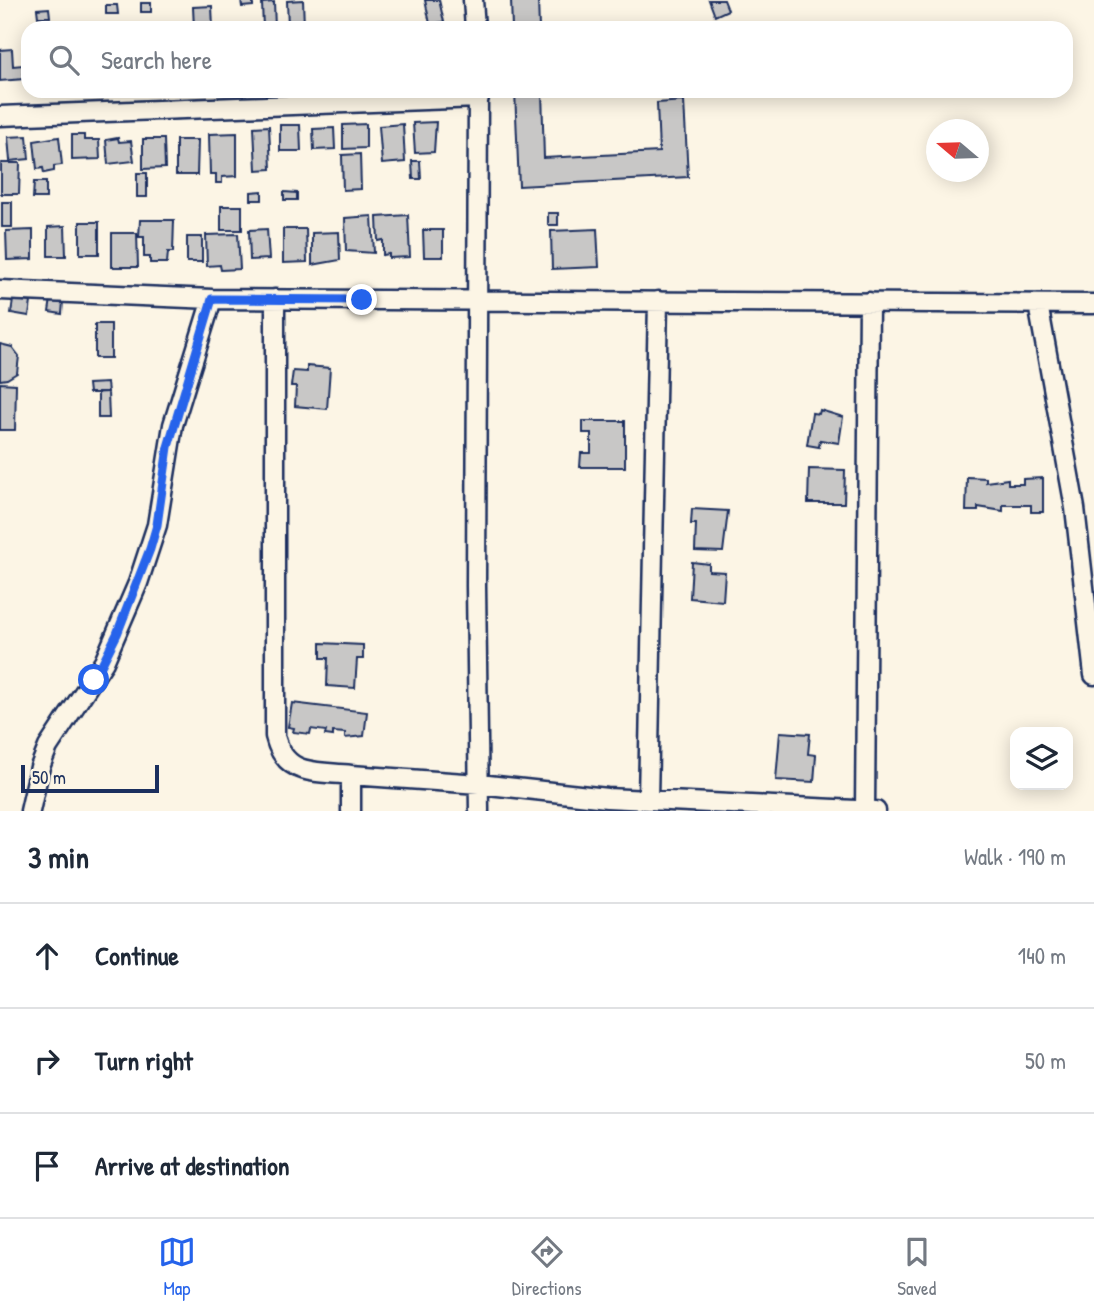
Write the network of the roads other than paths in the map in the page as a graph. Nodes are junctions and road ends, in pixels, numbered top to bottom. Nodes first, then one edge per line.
1 (473, 0) edge
2 (474, 21) edge
3 (410, 98) edge
4 (478, 98) edge
5 (0, 116) edge
6 (0, 290) edge
7 (212, 299) junction
8 (275, 299) junction
9 (478, 300) junction
10 (659, 301) junction
11 (869, 302) junction
12 (1038, 304) junction
13 (1094, 304) edge
14 (1094, 675) edge
15 (351, 775) junction
16 (479, 784) junction
17 (648, 800) junction
18 (607, 805) edge
19 (30, 811) edge
20 (351, 811) edge
21 (479, 811) edge
22 (865, 811) edge
23 (876, 811) edge

1 - 2 street
3 - 5 street
4 - 9 street
6 - 7 street
7 - 8 street
7 - 19 street
8 - 9 street
8 - 15 street
9 - 10 street
9 - 16 street
10 - 11 street
10 - 17 street
11 - 12 street
11 - 22 street
12 - 13 street
12 - 14 street
15 - 16 street
15 - 20 street
16 - 18 street
16 - 21 street
17 - 18 street
17 - 22 street
22 - 23 street

